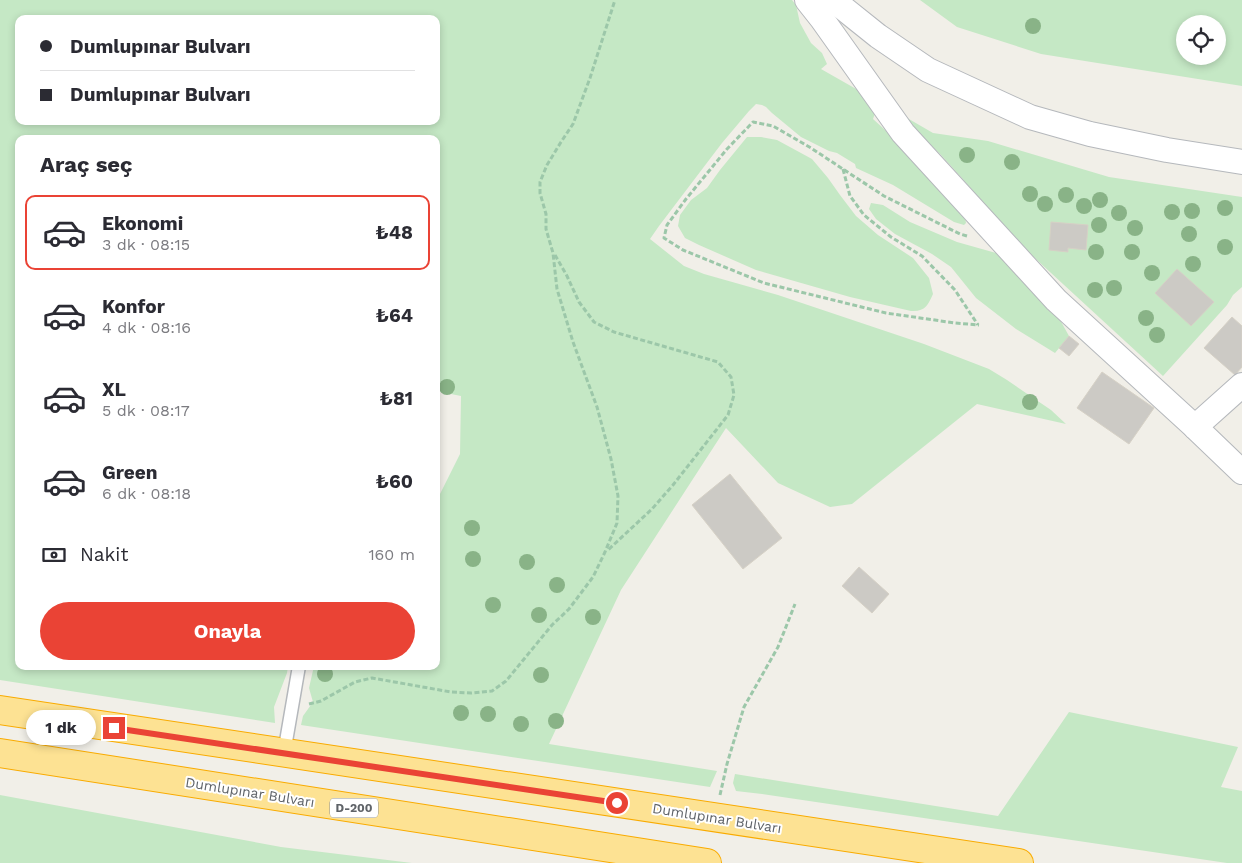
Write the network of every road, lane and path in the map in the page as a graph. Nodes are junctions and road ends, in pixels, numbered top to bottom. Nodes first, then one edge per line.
1 (615, 0) edge
2 (807, 0) edge
3 (833, 0) edge
4 (1242, 162) edge
5 (843, 169) junction
6 (969, 236) dead end
7 (553, 253) junction
8 (1242, 385) edge
9 (1195, 427) junction
10 (1242, 472) edge
11 (605, 552) junction
12 (795, 604) dead end
13 (298, 670) edge
14 (292, 709) junction
15 (0, 710) edge
16 (0, 753) edge
17 (284, 753) junction
18 (715, 818) junction
19 (707, 863) edge
20 (1019, 863) edge

1 - 7 path
2 - 9 street
3 - 4 street
5 - 5 path
5 - 6 path
7 - 11 path
7 - 11 path
8 - 9 street
9 - 10 street
11 - 14 path
12 - 18 path
13 - 14 lane
14 - 17 lane
15 - 17 highway, Dumlupınar Bulvarı
16 - 19 highway, Dumlupınar Bulvarı / D-200
17 - 18 highway, Dumlupınar Bulvarı
18 - 20 highway, Dumlupınar Bulvarı

